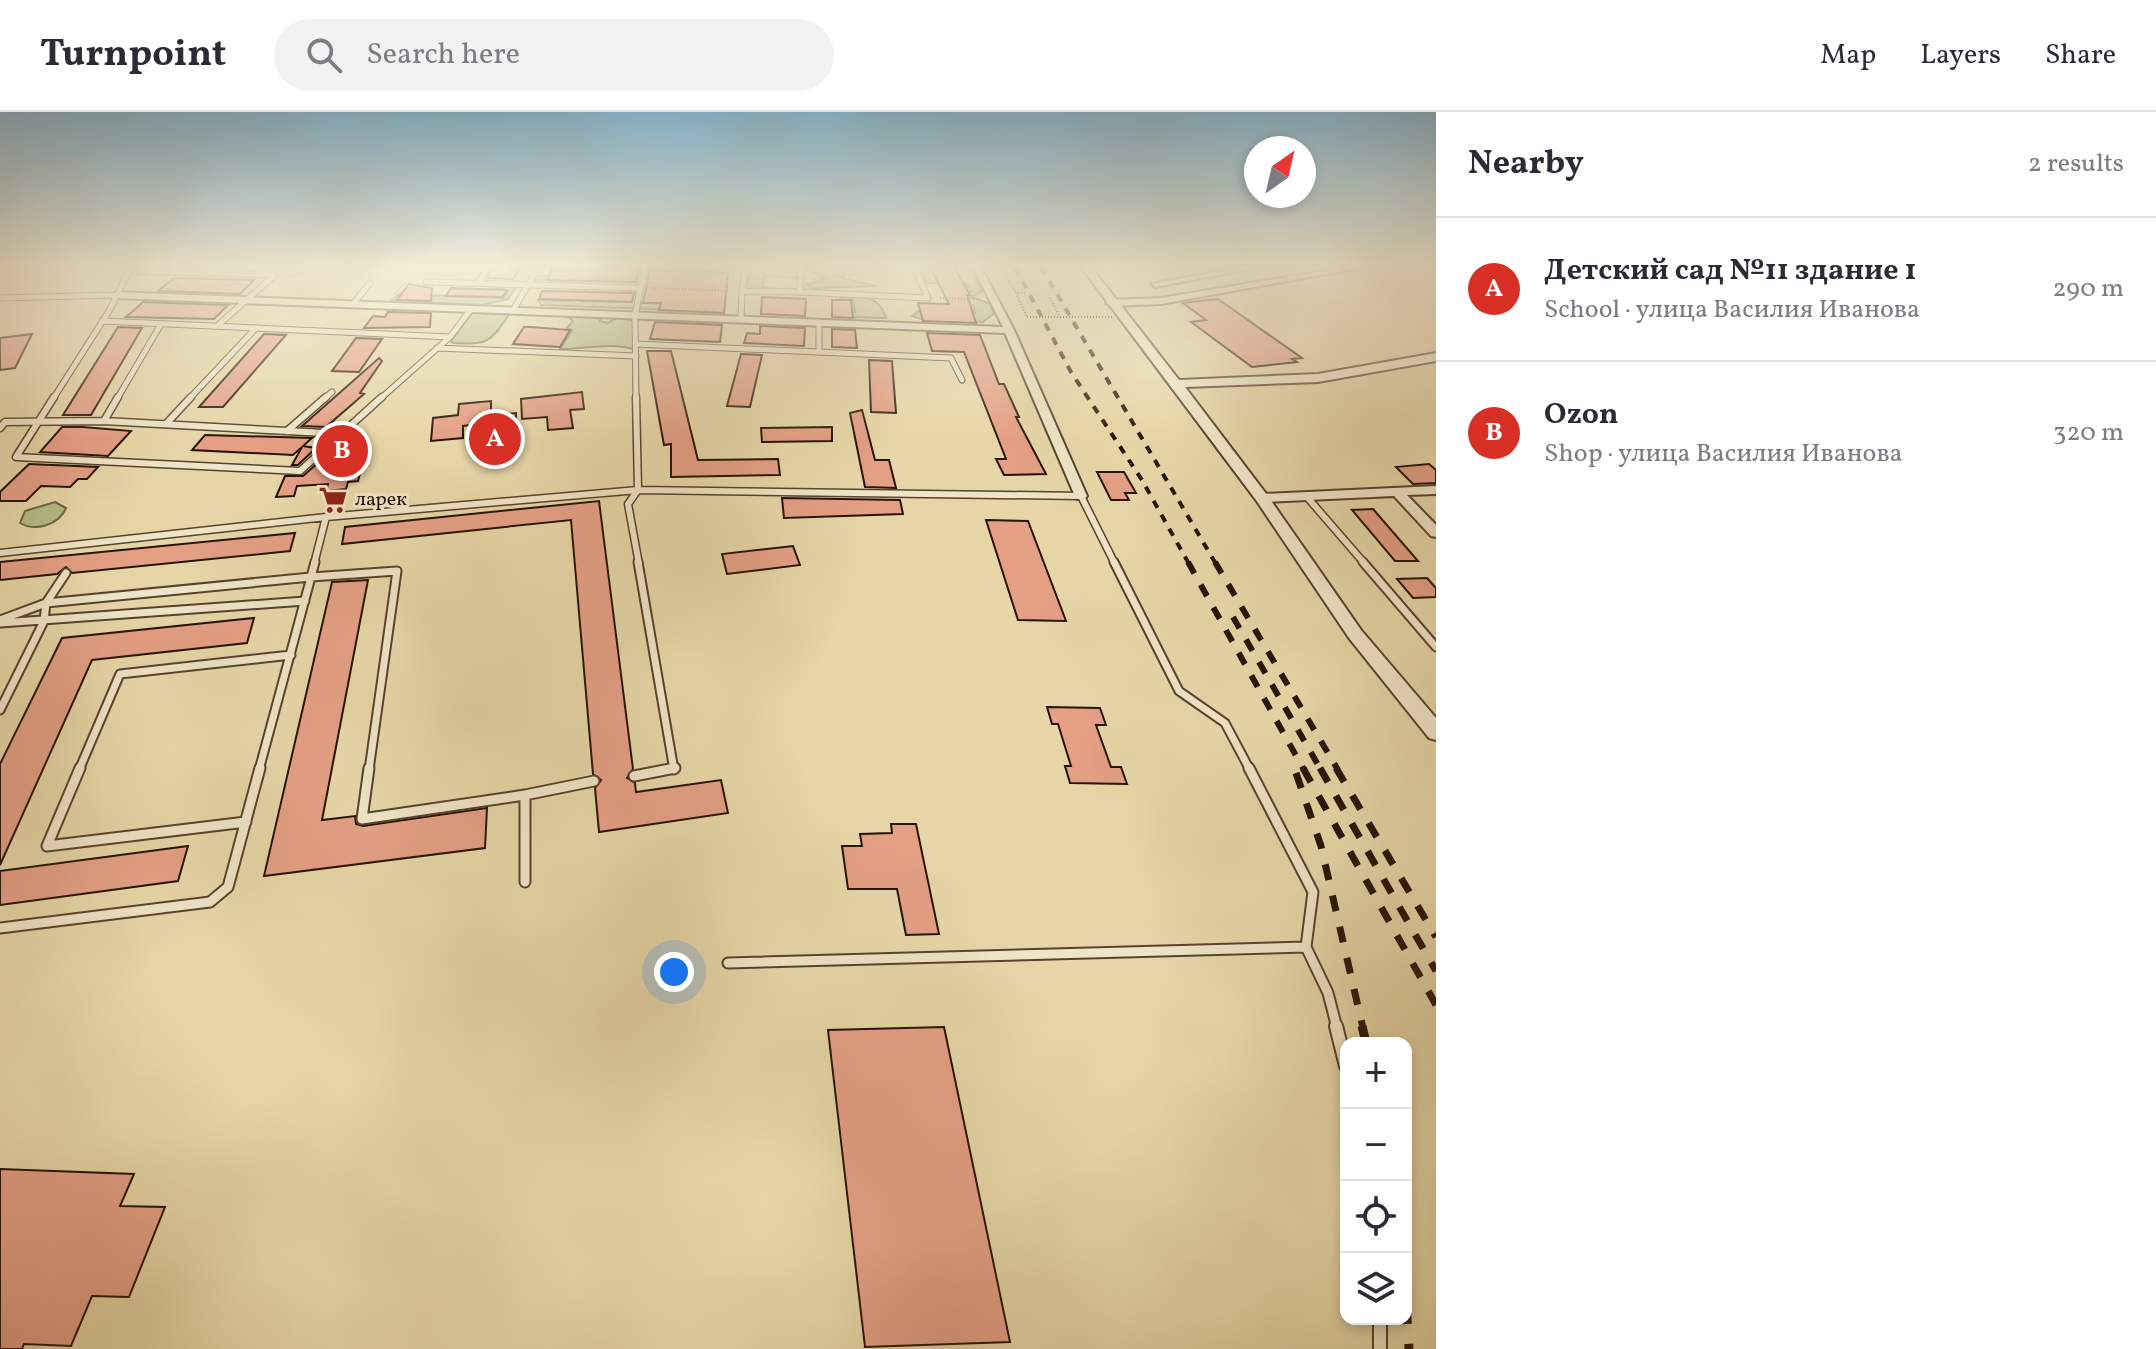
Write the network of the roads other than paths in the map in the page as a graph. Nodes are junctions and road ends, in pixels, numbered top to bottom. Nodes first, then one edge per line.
1 (161, 324) edge
2 (100, 325) edge
3 (181, 325) edge
4 (459, 325) edge
5 (635, 325) edge
6 (819, 325) edge
7 (884, 325) edge
8 (1007, 325) edge
9 (1128, 325) edge
10 (217, 326) joint
11 (256, 328) junction
12 (1009, 330) junction
13 (450, 337) junction
14 (636, 344) junction
15 (437, 348) junction
16 (819, 352) junction
17 (636, 356) junction
18 (1436, 357) edge
19 (962, 380) dead end
20 (1174, 384) junction
21 (332, 392) dead end
22 (37, 420) junction
23 (104, 421) junction
24 (166, 424) junction
25 (0, 428) edge
26 (287, 431) junction
27 (343, 434) junction
28 (638, 490) junction
29 (1436, 490) edge
30 (1399, 494) junction
31 (1081, 496) junction
32 (1307, 497) junction
33 (1262, 498) junction
34 (326, 517) junction
35 (1436, 533) edge
36 (77, 547) junction
37 (0, 553) edge
38 (71, 555) dead end
39 (66, 573) dead end
40 (311, 577) junction
41 (305, 601) junction
42 (46, 603) junction
43 (44, 621) junction
44 (0, 622) edge
45 (1436, 647) edge
46 (291, 655) junction
47 (0, 710) edge
48 (1436, 732) edge
49 (634, 776) dead end
50 (594, 781) dead end
51 (525, 795) junction
52 (246, 822) junction
53 (525, 882) dead end
54 (0, 928) edge
55 (1306, 947) junction
56 (728, 963) dead end
57 (1340, 1042) edge
58 (1380, 1325) edge
59 (1380, 1349) edge

1 - 23 lane
2 - 22 lane
3 - 10 lane
4 - 13 lane
5 - 14 lane
6 - 16 lane
7 - 12 street
8 - 12 street
9 - 20 street
10 - 11 lane
11 - 13 lane
11 - 24 lane
12 - 31 street
13 - 15 lane
14 - 16 lane
14 - 17 lane
15 - 17 lane
15 - 27 lane
16 - 19 lane
17 - 28 lane
18 - 20 street
20 - 33 street
21 - 26 lane
22 - 23 lane
22 - 25 lane
22 - 27 lane
23 - 24 lane
24 - 26 lane
26 - 27 lane
28 - 31 lane
28 - 34 lane
28 - 49 lane
29 - 30 street
30 - 32 street
30 - 35 street
31 - 55 lane
32 - 33 street
32 - 45 lane
33 - 48 street
34 - 36 lane
34 - 40 lane
36 - 37 lane
36 - 38 lane
39 - 42 lane
40 - 41 lane
40 - 42 lane
40 - 51 lane
41 - 43 lane
41 - 46 lane
42 - 43 lane
42 - 44 lane
43 - 44 lane
43 - 47 lane
46 - 52 lane
46 - 52 lane
50 - 51 lane
51 - 53 lane
52 - 54 lane
55 - 56 lane
55 - 57 lane
58 - 59 lane

